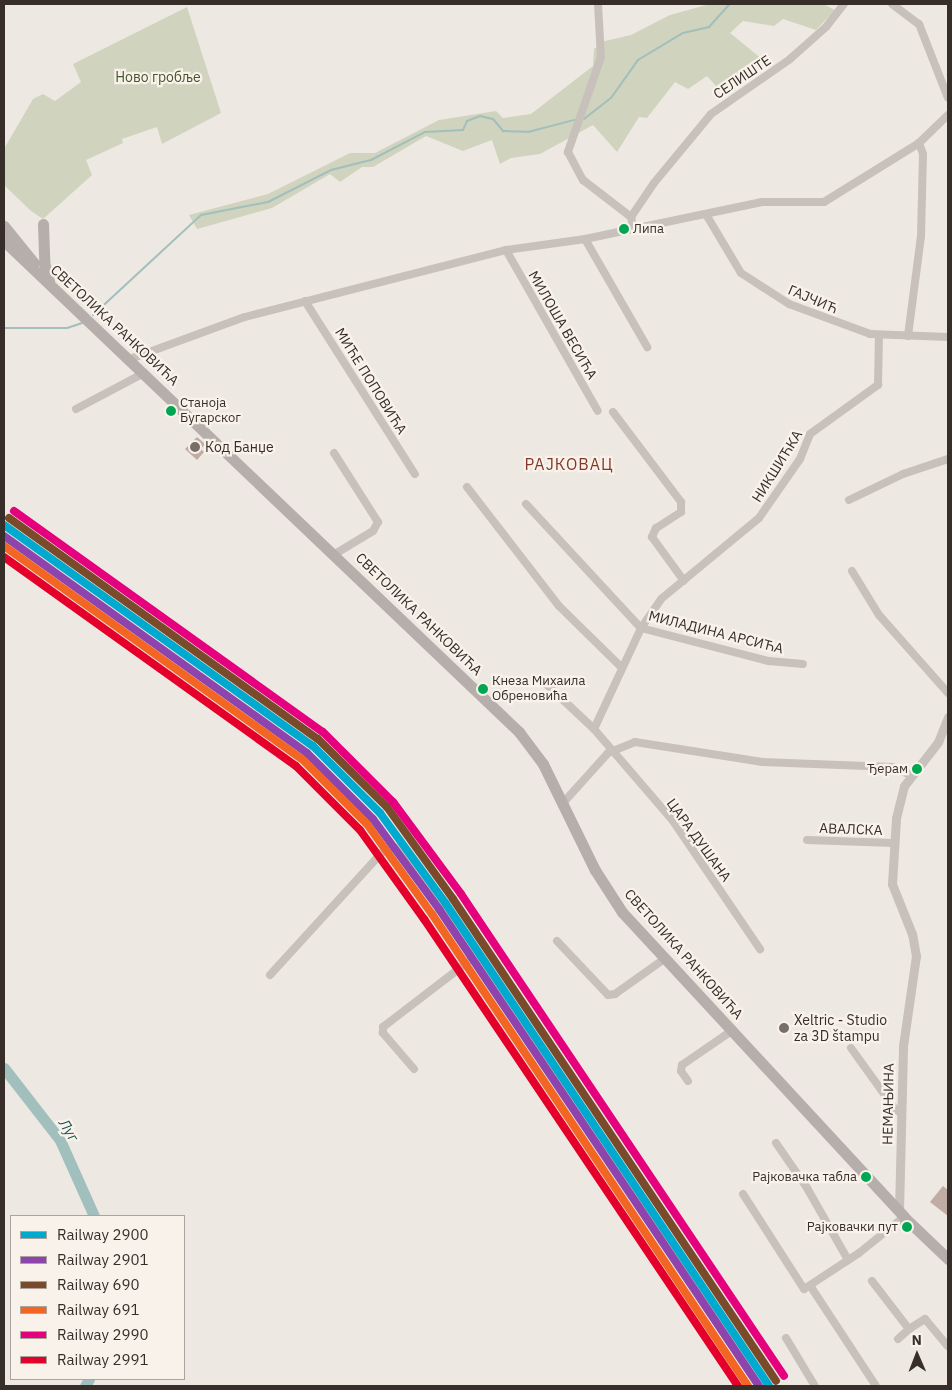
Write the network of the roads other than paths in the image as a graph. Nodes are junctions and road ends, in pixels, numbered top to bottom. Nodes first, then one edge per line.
1 (598, 4) edge
2 (844, 4) edge
3 (892, 4) edge
4 (948, 98) edge
5 (948, 115) edge
6 (919, 143) junction
7 (707, 216) junction
8 (631, 217) junction
9 (43, 224) dead end
10 (633, 227) junction
11 (5, 233) edge
12 (585, 240) junction
13 (506, 250) junction
14 (48, 279) junction
15 (305, 301) junction
16 (879, 335) junction
17 (908, 336) junction
18 (948, 337) edge
19 (647, 347) dead end
20 (130, 359) junction
21 (144, 373) junction
22 (76, 409) dead end
23 (598, 411) dead end
24 (613, 412) dead end
25 (334, 453) dead end
26 (948, 459) edge
27 (414, 474) dead end
28 (467, 487) dead end
29 (849, 500) dead end
30 (526, 504) dead end
31 (335, 554) junction
32 (852, 571) dead end
33 (684, 581) junction
34 (641, 628) junction
35 (803, 664) dead end
36 (622, 668) junction
37 (544, 682) dead end
38 (948, 693) edge
39 (948, 717) edge
40 (594, 729) junction
41 (946, 732) edge
42 (612, 750) junction
43 (911, 775) junction
44 (563, 803) junction
45 (807, 840) dead end
46 (893, 843) junction
47 (557, 942) dead end
48 (760, 949) dead end
49 (473, 958) junction
50 (664, 959) junction
51 (270, 975) dead end
52 (733, 1030) junction
53 (851, 1048) dead end
54 (414, 1069) dead end
55 (688, 1082) dead end
56 (902, 1112) junction
57 (776, 1143) dead end
58 (743, 1194) dead end
59 (901, 1214) junction
60 (948, 1259) edge
61 (848, 1260) junction
62 (872, 1281) dead end
63 (811, 1287) junction
64 (909, 1329) junction
65 (786, 1338) dead end
66 (898, 1339) dead end
67 (948, 1346) edge
68 (759, 1386) edge
69 (815, 1386) edge
70 (876, 1386) edge

1 - 8 street
2 - 8 street, СЕЛИШТЕ
3 - 4 street
5 - 6 street
6 - 7 street
6 - 17 street
7 - 10 street
7 - 16 street, ГАЈЧИЋ
8 - 10 street
9 - 14 main road
10 - 12 street
11 - 14 main road, СВЕТОЛИКА РАНКОВИЋА
12 - 13 street
12 - 19 street
13 - 15 street
13 - 23 street, МИЛОША ВЕСИЋА
14 - 20 main road, СВЕТОЛИКА РАНКОВИЋА
15 - 20 street
15 - 27 street, МИЋЕ ПОПОВИЋА
16 - 17 street, ГАЈЧИЋ
16 - 33 street, НИКШИЋКА
17 - 18 street, ГАЈЧИЋ
20 - 21 main road, СВЕТОЛИКА РАНКОВИЋА
21 - 22 street
21 - 31 main road, СВЕТОЛИКА РАНКОВИЋА
24 - 33 street
25 - 31 street
26 - 29 street
28 - 36 street
30 - 34 street, МИЛАДИНА АРСИЋА
31 - 44 main road, СВЕТОЛИКА РАНКОВИЋА
32 - 38 street
33 - 34 street
34 - 35 street, МИЛАДИНА АРСИЋА
34 - 36 street
36 - 40 street
37 - 40 street, ЦАРА ДУШАНА
39 - 41 street, НЕМАЊИНА
40 - 42 street, ЦАРА ДУШАНА
41 - 43 street, НЕМАЊИНА
42 - 43 street
42 - 44 street
42 - 48 street, ЦАРА ДУШАНА
43 - 46 street, НЕМАЊИНА
44 - 50 main road, СВЕТОЛИКА РАНКОВИЋА
45 - 46 street, АВАЛСКА
46 - 56 street, НЕМАЊИНА
47 - 50 street
49 - 51 street
49 - 54 street
49 - 68 street
50 - 52 main road, СВЕТОЛИКА РАНКОВИЋА
52 - 55 street
52 - 59 main road, СВЕТОЛИКА РАНКОВИЋА
53 - 56 street
56 - 59 street, НЕМАЊИНА
57 - 61 street
58 - 63 street
59 - 60 main road, СВЕТОЛИКА РАНКОВИЋА
59 - 61 street
61 - 63 street
62 - 64 street
63 - 70 street
64 - 66 street
64 - 67 street
65 - 69 street

